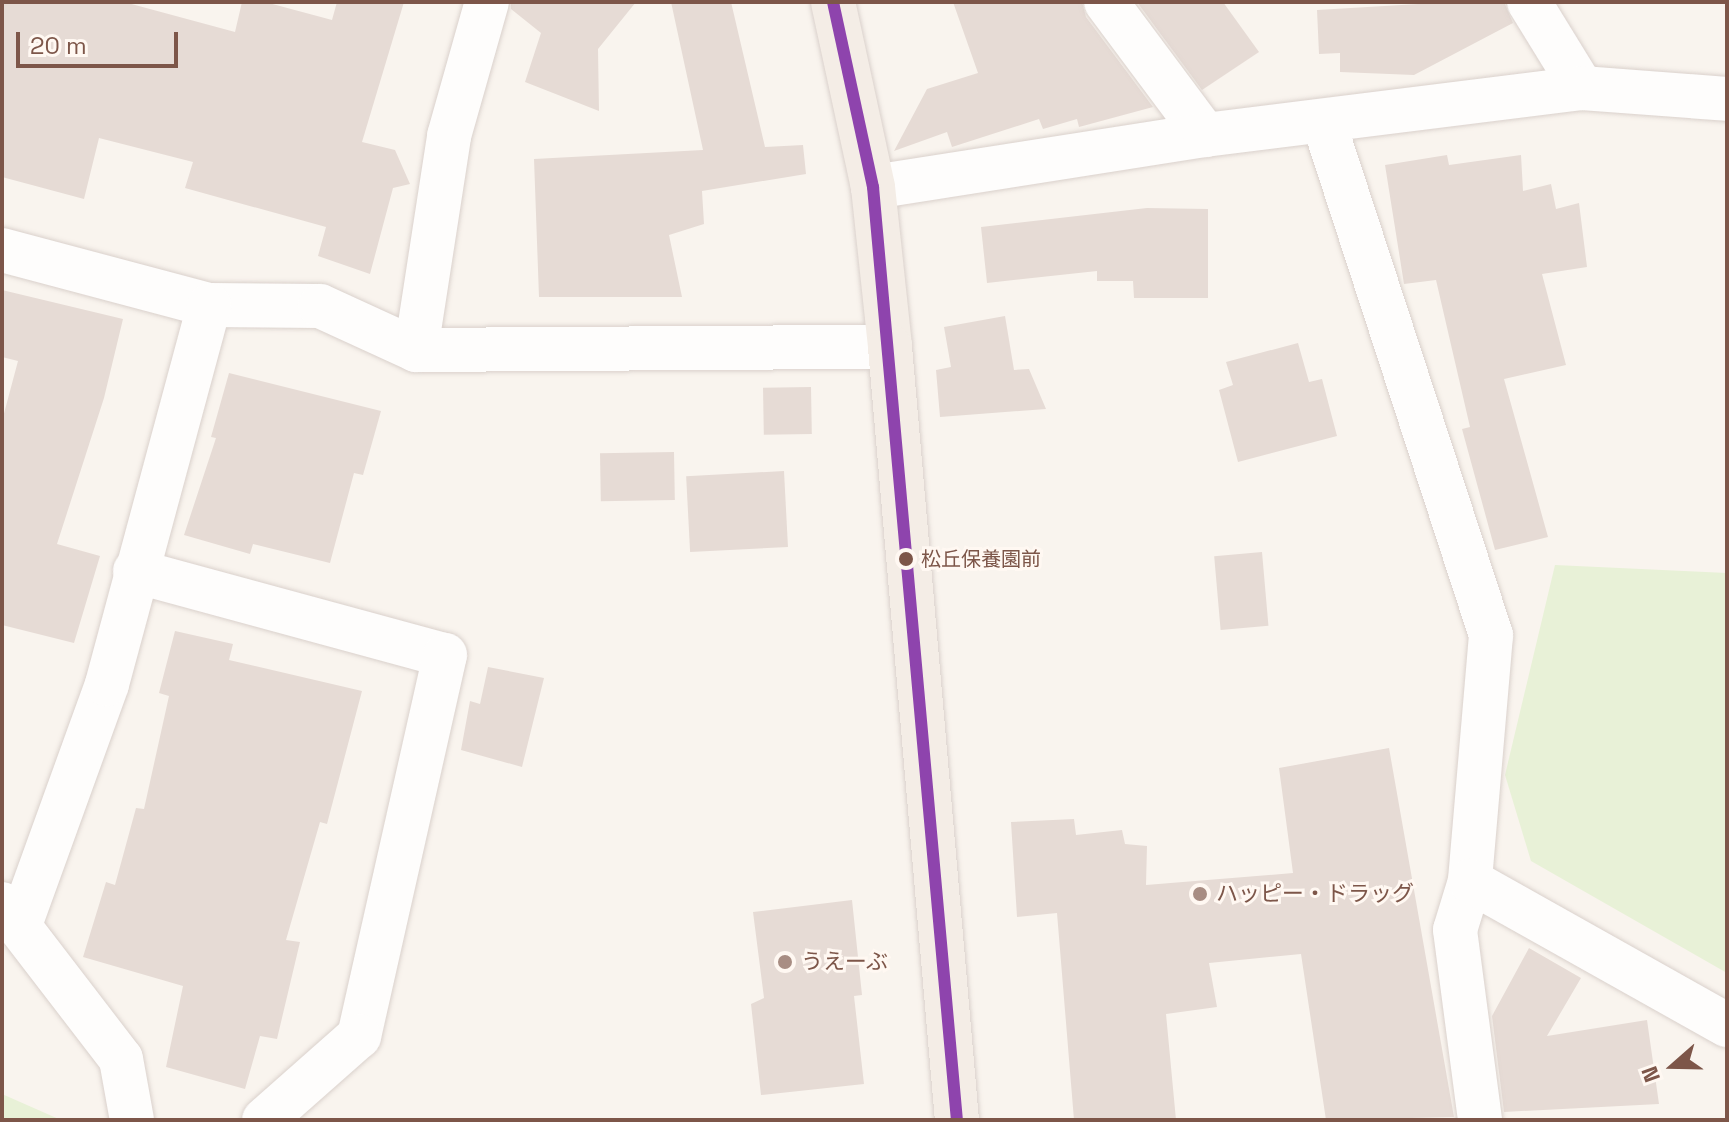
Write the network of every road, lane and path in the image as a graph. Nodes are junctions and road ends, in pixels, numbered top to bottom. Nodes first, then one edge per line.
1 (487, 2) edge
2 (833, 2) edge
3 (1106, 2) edge
4 (1529, 2) edge
5 (1582, 88) junction
6 (1727, 99) edge
7 (1324, 123) junction
8 (1205, 135) junction
9 (873, 187) junction
10 (2, 250) edge
11 (209, 305) junction
12 (890, 347) junction
13 (416, 350) junction
14 (135, 571) junction
15 (1470, 881) junction
16 (11, 913) edge
17 (1727, 1025) edge
18 (132, 1120) edge
19 (264, 1120) edge
20 (957, 1120) edge
21 (1480, 1120) edge

1 - 13 street
2 - 9 main road
3 - 8 street
4 - 5 street
5 - 6 street
5 - 7 street
7 - 8 street
7 - 15 street
8 - 9 street
9 - 12 main road
10 - 11 street
11 - 13 street
11 - 14 street
12 - 13 street
12 - 20 main road
14 - 16 street
14 - 19 street
15 - 17 street
15 - 21 street
16 - 18 street

